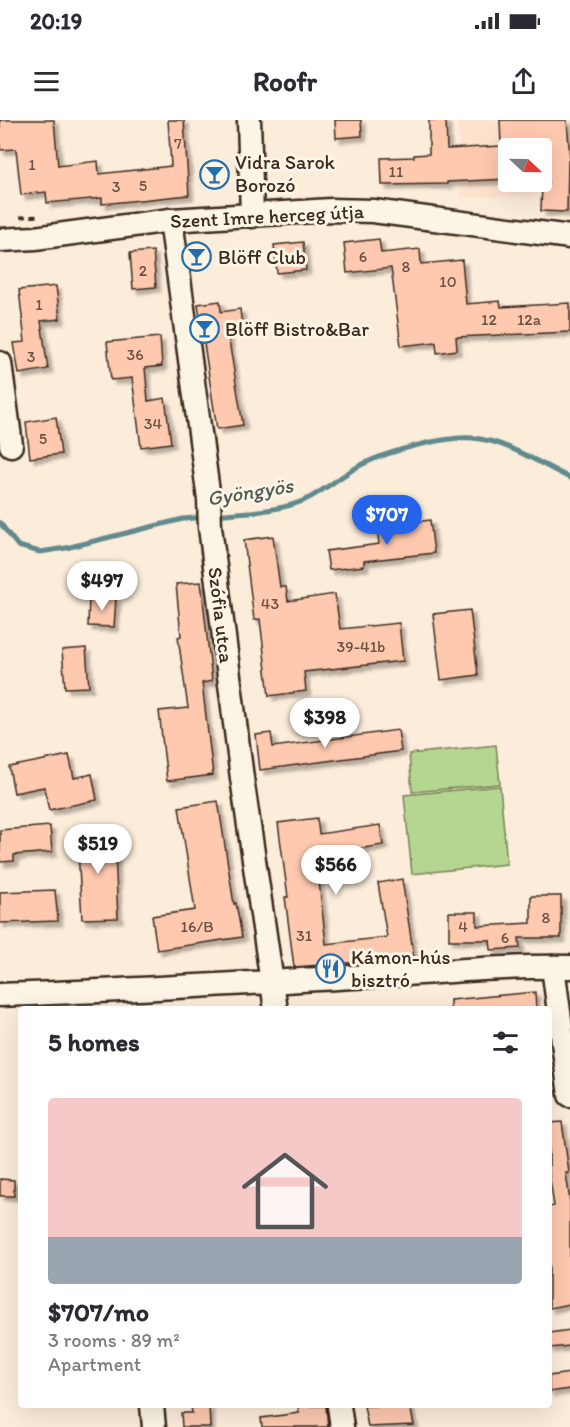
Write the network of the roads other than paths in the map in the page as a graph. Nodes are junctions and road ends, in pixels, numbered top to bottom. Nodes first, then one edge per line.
1 (249, 120) edge
2 (252, 216) junction
3 (171, 220) junction
4 (570, 237) edge
5 (0, 240) edge
6 (0, 363) edge
7 (11, 445) dead end
8 (562, 967) edge
9 (271, 981) junction
10 (0, 995) edge
11 (118, 1001) edge
12 (275, 1006) edge
13 (570, 1095) edge
14 (152, 1408) edge
15 (339, 1408) edge
16 (154, 1427) edge
17 (342, 1427) edge

1 - 2 street
2 - 3 street, Szent Imre herceg útja
2 - 4 street, Szent Imre herceg útja
3 - 5 street, Szent Imre herceg útja
3 - 9 street, Szófia utca
6 - 7 street
8 - 9 street
8 - 13 street
9 - 11 street
9 - 12 street, Szófia utca
10 - 11 street
14 - 16 street
15 - 17 street

